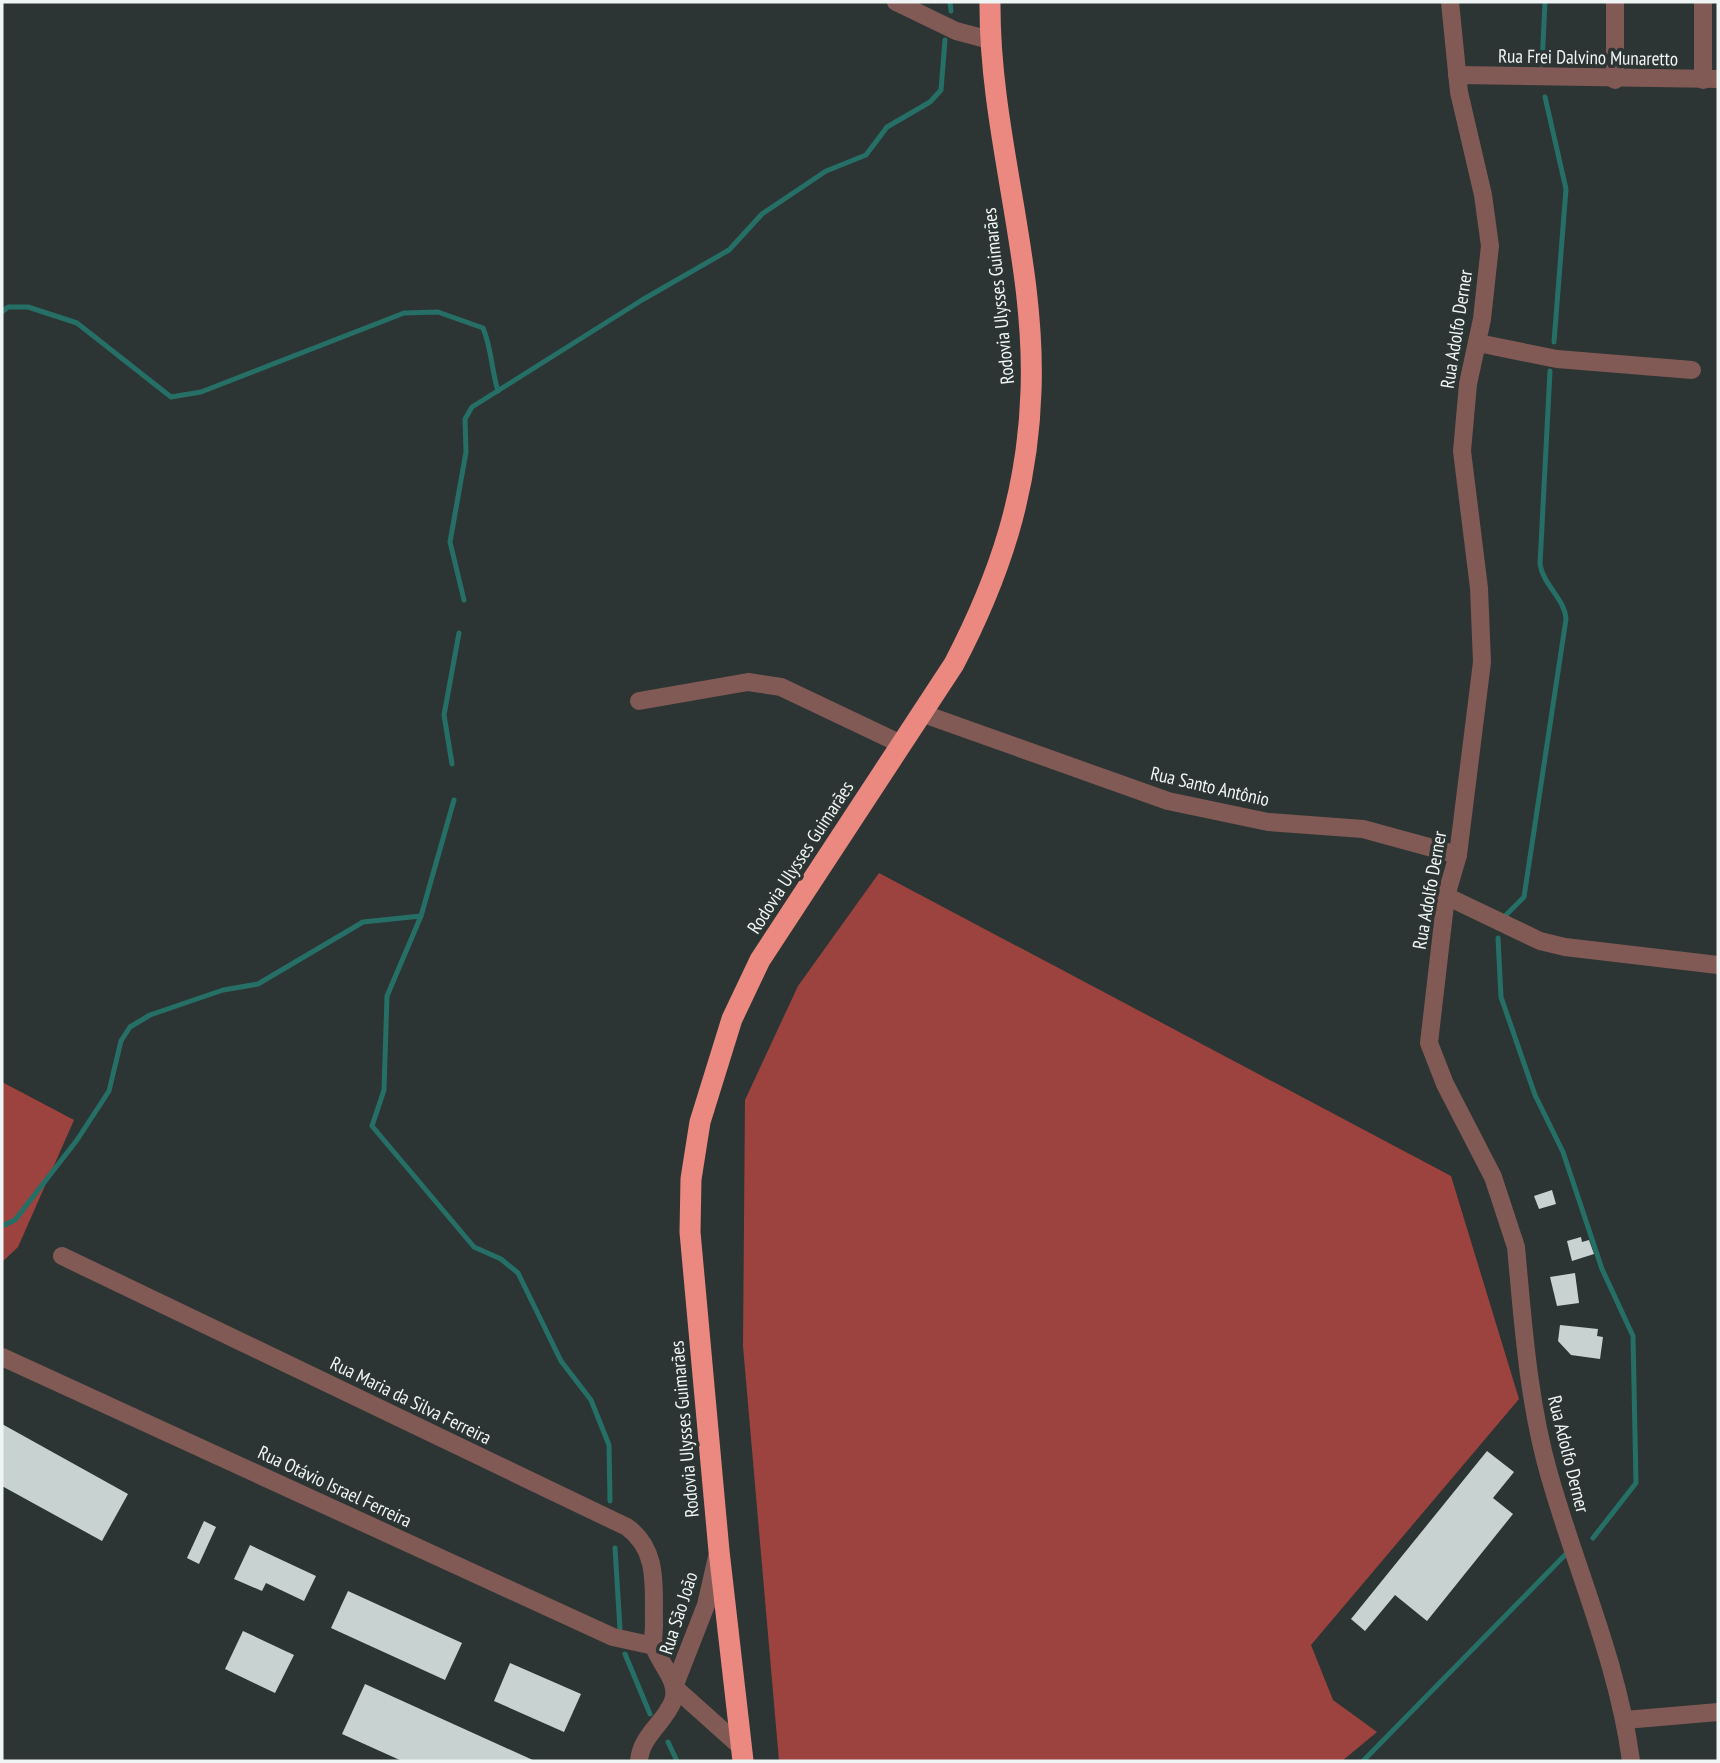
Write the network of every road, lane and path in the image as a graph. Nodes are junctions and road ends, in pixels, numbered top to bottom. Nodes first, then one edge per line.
1 (896, 2) edge
2 (990, 2) edge
3 (1450, 2) edge
4 (1615, 2) edge
5 (1703, 2) edge
6 (990, 40) junction
7 (1457, 75) junction
8 (1615, 80) junction
9 (1711, 80) edge
10 (1478, 343) junction
11 (1692, 370) dead end
12 (639, 701) dead end
13 (921, 713) junction
14 (901, 744) junction
15 (1458, 855) junction
16 (1446, 896) junction
17 (1718, 965) edge
18 (62, 1256) dead end
19 (2, 1357) edge
20 (719, 1550) junction
21 (654, 1646) junction
22 (674, 1687) junction
23 (1718, 1712) edge
24 (1625, 1720) junction
25 (742, 1754) edge
26 (639, 1761) edge
27 (1630, 1761) edge

1 - 6 street
2 - 6 highway, Rodovia Ulysses Guimarães
3 - 7 street, Rua Adolfo Derner
4 - 8 street
5 - 9 street
6 - 13 highway, Rodovia Ulysses Guimarães
7 - 8 street, Rua Frei Dalvino Munaretto
7 - 10 street, Rua Adolfo Derner
8 - 9 street, Rua Frei Dalvino Munaretto
10 - 11 street
10 - 15 street, Rua Adolfo Derner
12 - 14 street
13 - 14 highway, Rodovia Ulysses Guimarães
13 - 15 street, Rua Santo Antônio
14 - 20 highway, Rodovia Ulysses Guimarães
15 - 16 street, Rua Adolfo Derner
16 - 17 street
16 - 24 street, Rua Adolfo Derner
18 - 21 street, Rua Maria da Silva Ferreira
19 - 21 street, Rua Otávio Israel Ferreira
20 - 22 street, Rua São João
20 - 25 highway, Rodovia Ulysses Guimarães
21 - 22 street, Rua São João
22 - 25 street
22 - 26 street, Rua São João
23 - 24 street
24 - 27 street, Rua Adolfo Derner

